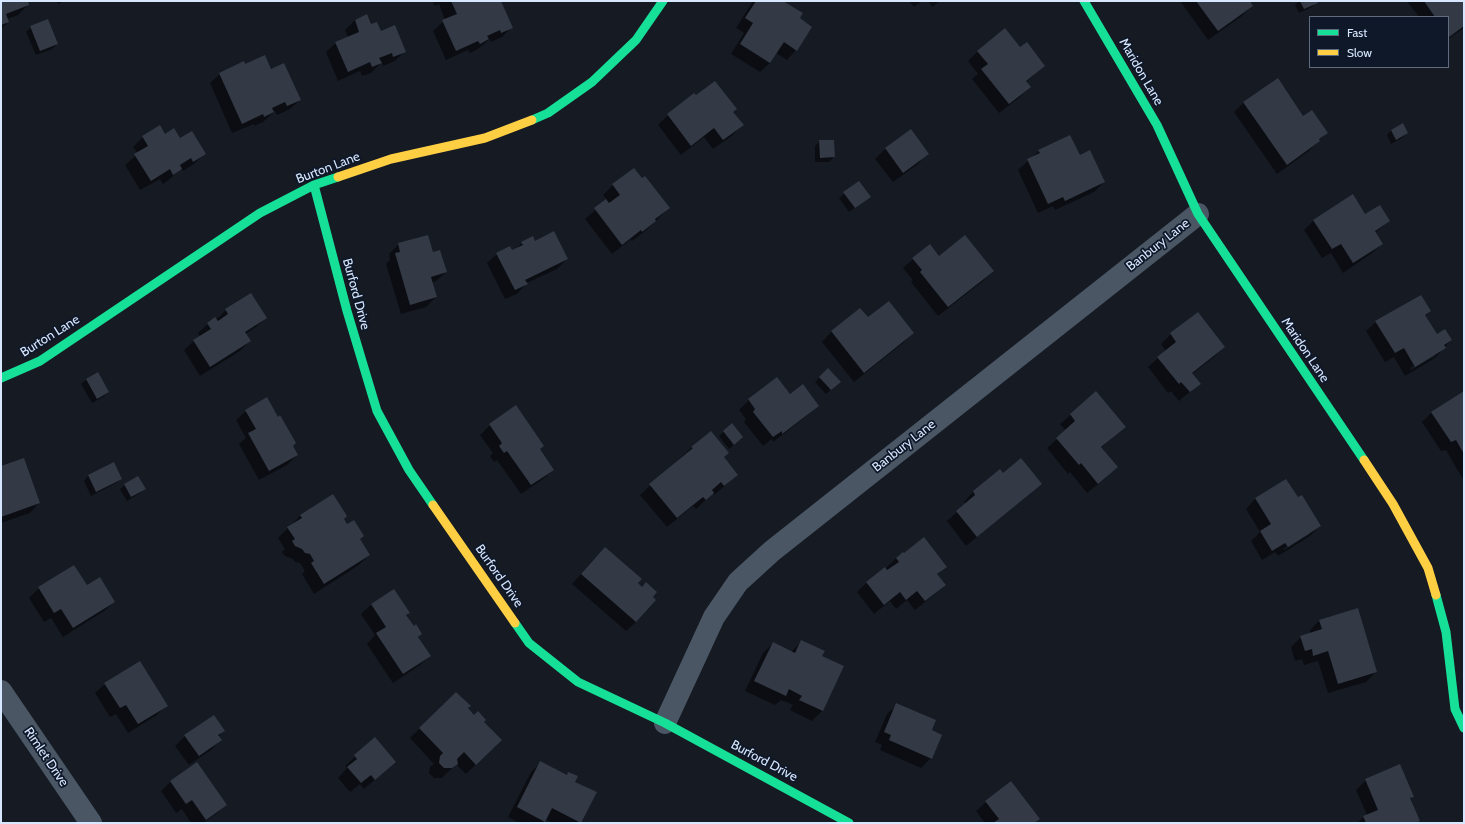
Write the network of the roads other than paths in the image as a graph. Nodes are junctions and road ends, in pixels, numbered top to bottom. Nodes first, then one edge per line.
1 (663, 1) edge
2 (1084, 1) edge
3 (314, 185) junction
4 (1198, 214) junction
5 (1, 378) edge
6 (1, 691) edge
7 (666, 723) junction
8 (1464, 728) edge
9 (91, 823) edge
10 (849, 823) edge

1 - 3 street, Burton Lane
2 - 4 street, Maridon Lane
3 - 5 street, Burton Lane
3 - 7 street, Burford Drive
4 - 7 street, Banbury Lane
4 - 8 street, Maridon Lane
6 - 9 street, Rimlet Drive
7 - 10 street, Burford Drive

